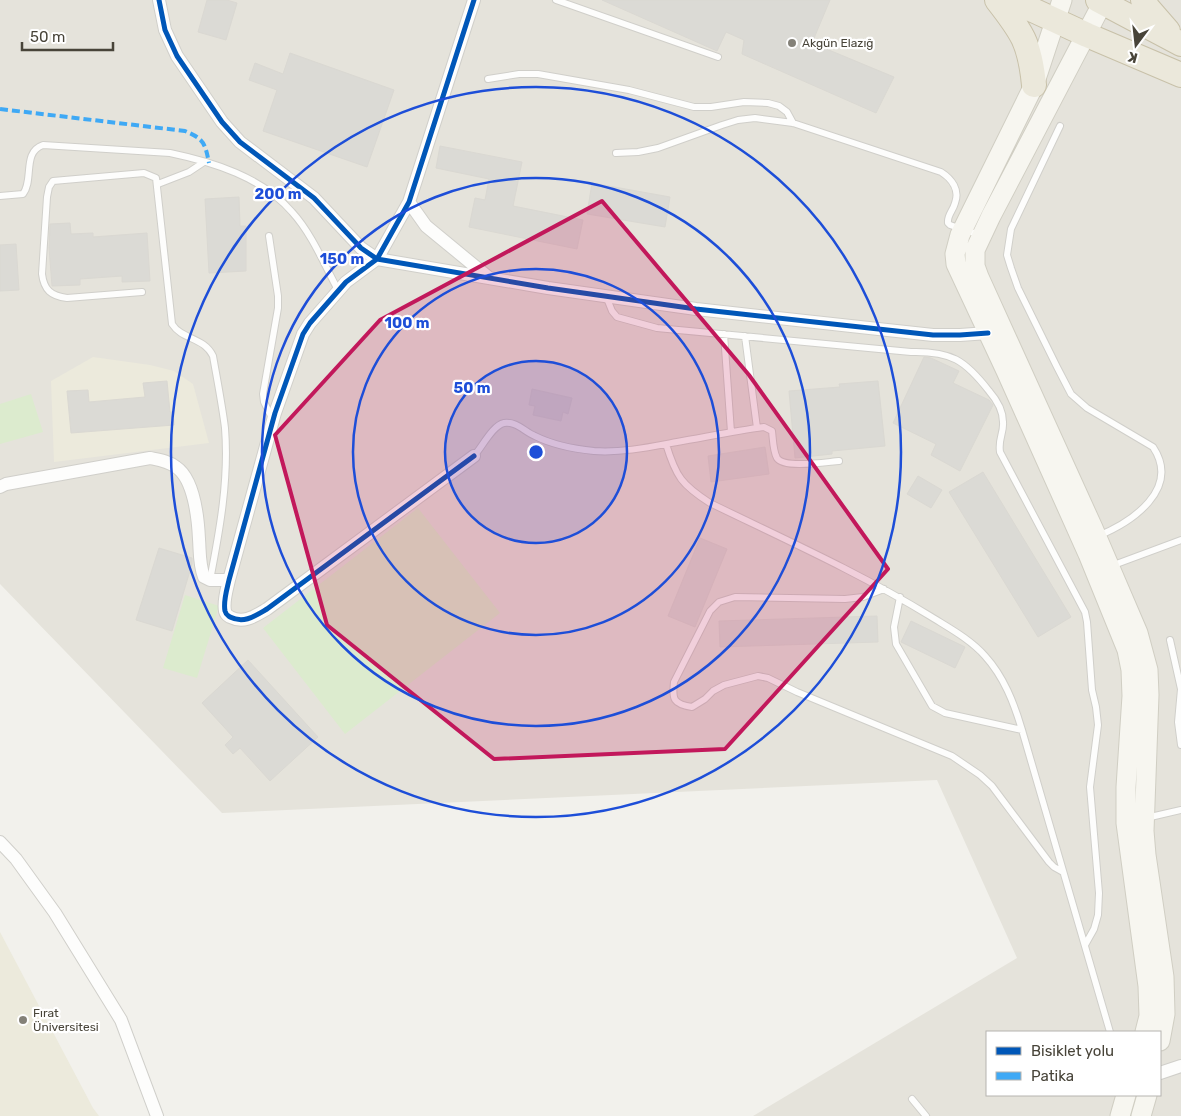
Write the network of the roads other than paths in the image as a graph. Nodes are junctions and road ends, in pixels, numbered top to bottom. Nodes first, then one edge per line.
1 (159, 0) edge
2 (474, 0) edge
3 (556, 0) edge
4 (997, 0) edge
5 (1011, 0) edge
6 (1143, 0) edge
7 (1102, 1) edge
8 (1058, 10) edge
9 (1087, 35) junction
10 (1180, 44) edge
11 (718, 57) dead end
12 (1181, 75) edge
13 (488, 79) dead end
14 (1034, 85) junction
15 (794, 123) junction
16 (1060, 126) dead end
17 (616, 153) dead end
18 (204, 162) junction
19 (158, 184) junction
20 (0, 196) edge
21 (409, 202) junction
22 (963, 230) junction
23 (269, 236) dead end
24 (982, 236) junction
25 (377, 259) junction
26 (488, 277) junction
27 (338, 290) junction
28 (142, 292) dead end
29 (606, 296) junction
30 (988, 333) junction
31 (724, 334) junction
32 (745, 336) junction
33 (273, 419) junction
34 (757, 428) junction
35 (732, 432) junction
36 (666, 444) junction
37 (474, 456) joint
38 (839, 461) dead end
39 (1168, 483) dead end
40 (0, 487) edge
41 (1157, 502) dead end
42 (1090, 540) junction
43 (1181, 540) edge
44 (1102, 569) junction
45 (210, 580) junction
46 (229, 580) junction
47 (884, 589) junction
48 (900, 597) junction
49 (1170, 640) dead end
50 (1022, 730) junction
51 (1181, 745) edge
52 (1181, 810) edge
53 (1144, 818) junction
54 (0, 842) edge
55 (1063, 872) junction
56 (1085, 945) junction
57 (1110, 1031) edge
58 (1145, 1031) edge
59 (1161, 1036) edge
60 (1181, 1066) edge
61 (1161, 1073) edge
62 (1126, 1096) edge
63 (1147, 1096) edge
64 (912, 1099) dead end
65 (157, 1116) edge
66 (926, 1116) edge
67 (1120, 1116) edge
68 (1141, 1116) edge

1 - 25 street
2 - 21 street
3 - 11 lane
4 - 14 highway
5 - 8 highway
6 - 10 highway
7 - 9 main road
7 - 10 highway
8 - 9 highway
8 - 14 main road
9 - 12 highway
9 - 24 main road
13 - 15 lane
14 - 22 main road
15 - 17 lane
15 - 22 lane
16 - 39 lane
18 - 19 lane
18 - 20 lane
18 - 27 lane
19 - 28 lane
19 - 45 lane
21 - 25 street
21 - 26 street
22 - 24 lane
22 - 30 main road
23 - 33 lane
24 - 42 main road
25 - 26 street
25 - 27 street
26 - 29 street
27 - 33 street
29 - 30 street
29 - 31 lane
30 - 42 main road
31 - 32 lane
31 - 35 lane
32 - 34 lane
32 - 56 lane
33 - 46 street
34 - 35 lane
34 - 38 lane
35 - 36 lane
36 - 37 lane
36 - 47 lane
37 - 46 street
40 - 45 street
41 - 42 lane
42 - 44 main road
43 - 44 lane
44 - 53 main road
44 - 58 main road
45 - 46 street
47 - 48 lane
47 - 55 lane
48 - 50 lane
48 - 50 lane
49 - 51 lane
50 - 55 lane
52 - 53 lane
53 - 59 main road
54 - 65 street
55 - 56 lane
56 - 57 lane
60 - 61 street
62 - 67 main road
63 - 68 main road
64 - 66 lane

